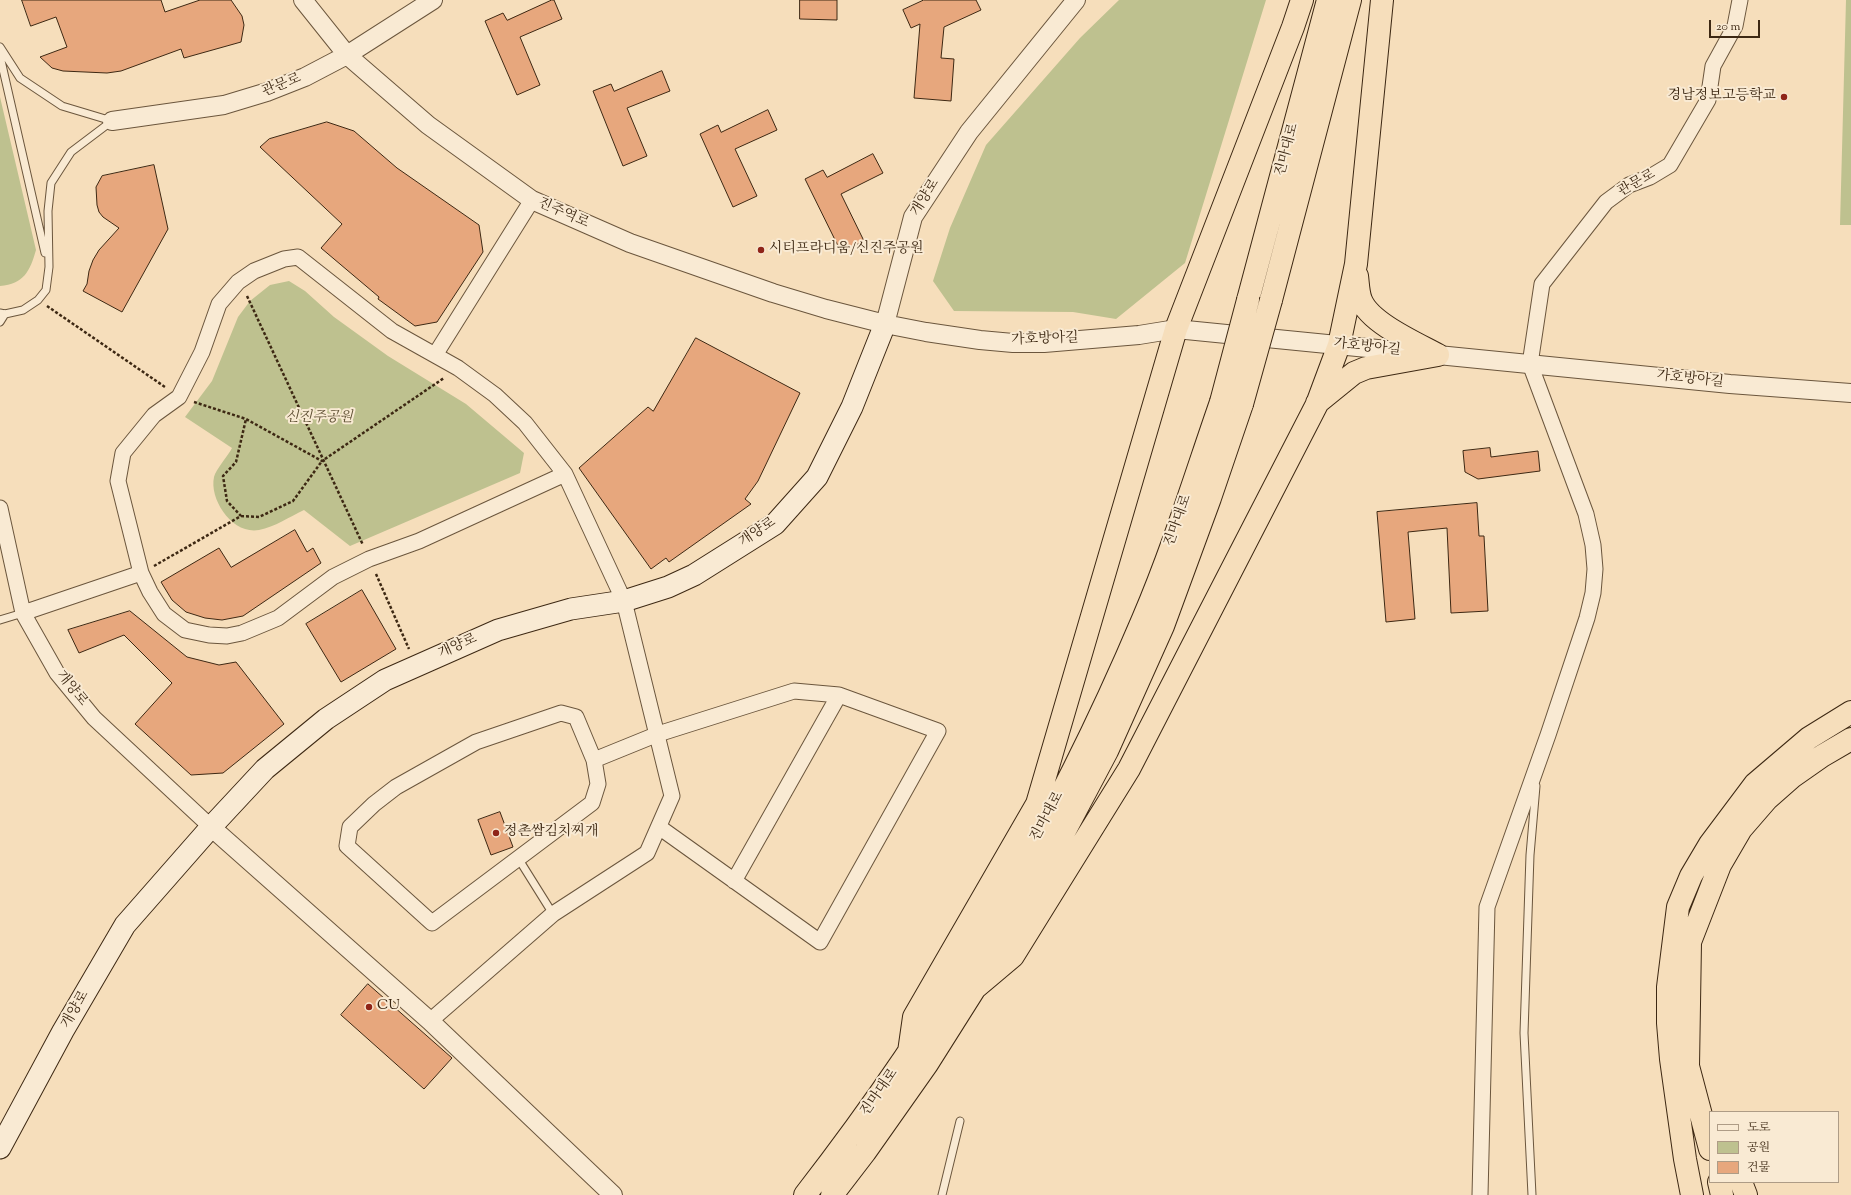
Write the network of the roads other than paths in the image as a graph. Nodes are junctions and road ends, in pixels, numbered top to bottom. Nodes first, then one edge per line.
1 (303, 0) edge
2 (433, 0) edge
3 (1076, 0) edge
4 (1302, 0) edge
5 (1328, 0) edge
6 (1350, 0) edge
7 (1382, 0) edge
8 (1740, 0) edge
9 (0, 47) edge
10 (347, 55) junction
11 (0, 56) edge
12 (112, 122) junction
13 (532, 200) junction
14 (1356, 264) junction
15 (48, 267) junction
16 (2, 314) edge
17 (0, 322) edge
18 (885, 324) junction
19 (1176, 330) junction
20 (1339, 345) junction
21 (435, 355) junction
22 (1438, 355) junction
23 (1530, 364) junction
24 (1851, 393) edge
25 (1316, 404) junction
26 (565, 474) junction
27 (0, 508) edge
28 (141, 573) junction
29 (624, 601) junction
30 (23, 613) junction
31 (0, 620) edge
32 (839, 695) junction
33 (1851, 712) edge
34 (658, 734) junction
35 (1851, 739) edge
36 (594, 760) junction
37 (1538, 762) junction
38 (211, 826) junction
39 (659, 827) junction
40 (518, 858) junction
41 (734, 880) junction
42 (553, 914) junction
43 (975, 988) junction
44 (430, 1021) junction
45 (909, 1052) junction
46 (1688, 1066) junction
47 (1715, 1111) edge
48 (960, 1122) dead end
49 (1709, 1145) edge
50 (0, 1148) edge
51 (1719, 1183) edge
52 (1741, 1183) edge
53 (613, 1195) edge
54 (805, 1195) edge
55 (832, 1195) edge
56 (942, 1195) edge
57 (1480, 1195) edge
58 (1532, 1195) edge
59 (1692, 1195) edge
60 (1722, 1195) edge
61 (1746, 1195) edge

1 - 10 street, 진주역로
2 - 10 street, 관문로
3 - 18 street, 개양로
4 - 19 highway
5 - 45 highway, 진마대로, bridge
6 - 43 highway, 진마대로, bridge
7 - 14 highway
8 - 23 street, 관문로
9 - 12 lane
10 - 12 street, 관문로
10 - 13 street, 진주역로
11 - 15 lane
12 - 15 lane
13 - 18 street, 진주역로
13 - 21 street
14 - 20 highway
14 - 22 highway
15 - 16 lane
16 - 17 lane
18 - 19 street, 가호방아길
18 - 29 main road, 개양로
19 - 20 street, 가호방아길
19 - 45 highway
20 - 22 street, 가호방아길
20 - 25 highway
21 - 26 street
21 - 28 street
22 - 23 street, 가호방아길
22 - 25 highway
23 - 24 street, 가호방아길
23 - 37 street
25 - 43 highway
26 - 28 street
26 - 29 street
27 - 30 street, 개양로
28 - 30 street
29 - 34 street
29 - 38 main road, 개양로
30 - 31 lane
30 - 38 street, 개양로
32 - 34 street
32 - 41 street
32 - 41 street
33 - 59 highway
34 - 36 street
34 - 39 street
35 - 46 highway
36 - 40 street
36 - 40 street
37 - 57 street
37 - 58 lane
38 - 44 street
38 - 50 main road, 개양로
39 - 41 street
39 - 42 street
40 - 42 lane
42 - 44 street
43 - 55 highway, 진마대로
44 - 53 street
45 - 54 highway, 진마대로
46 - 47 highway
46 - 49 highway
48 - 56 lane
51 - 60 highway
52 - 61 highway

